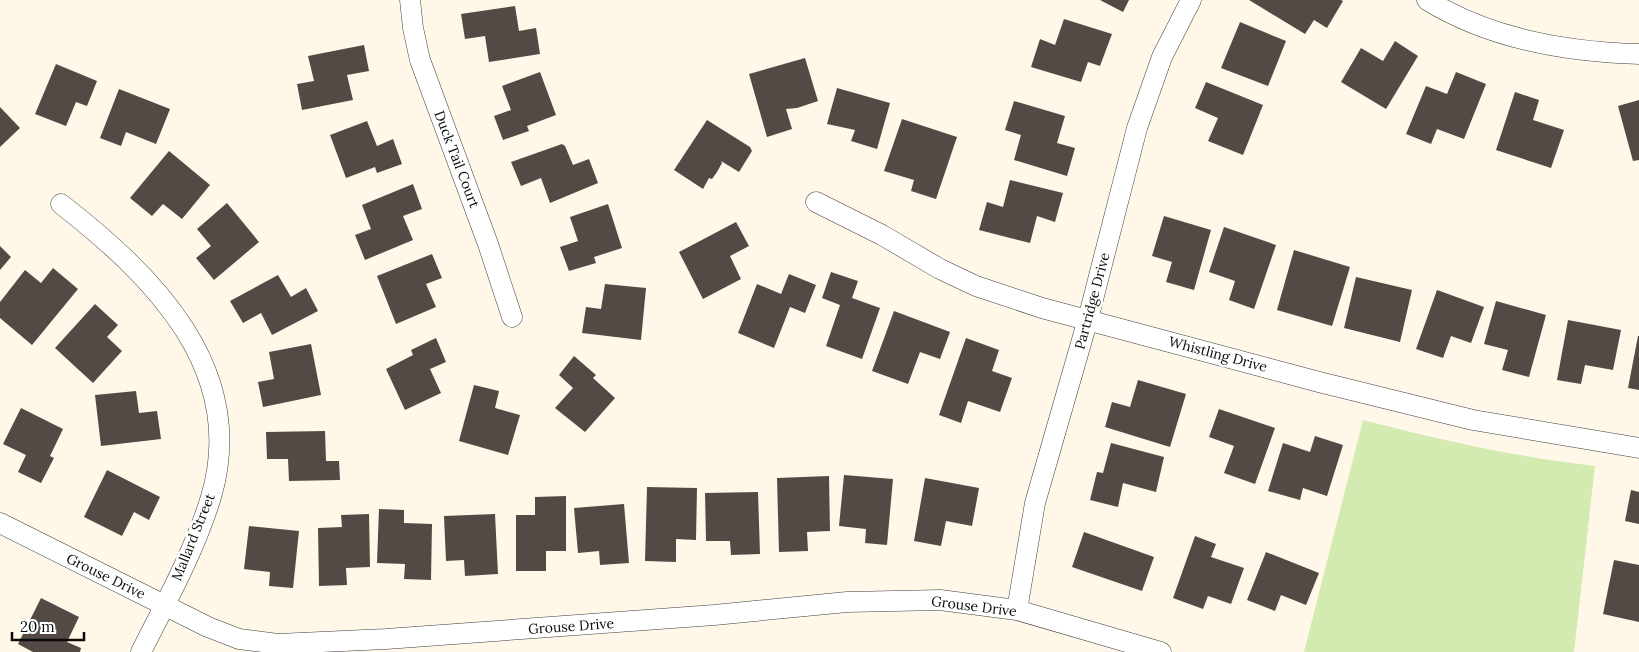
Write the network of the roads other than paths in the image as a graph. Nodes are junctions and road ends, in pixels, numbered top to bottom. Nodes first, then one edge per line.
1 (410, 0) edge
2 (1191, 0) edge
3 (1427, 0) edge
4 (1639, 54) edge
5 (816, 202) dead end
6 (61, 204) dead end
7 (512, 316) dead end
8 (1088, 319) junction
9 (1639, 448) edge
10 (0, 523) edge
11 (164, 605) junction
12 (1017, 610) junction
13 (387, 646) edge
14 (141, 652) edge
15 (1161, 652) edge

1 - 7 street, Duck Tail Court
2 - 8 street, Partridge Drive
3 - 4 street
5 - 8 street, Whistling Drive
6 - 11 street, Mallard Street
8 - 9 street, Whistling Drive
8 - 12 street, Partridge Drive
10 - 11 street, Grouse Drive
11 - 13 street, Grouse Drive
11 - 14 street, Mallard Street
12 - 13 street, Grouse Drive
12 - 15 street, Grouse Drive

